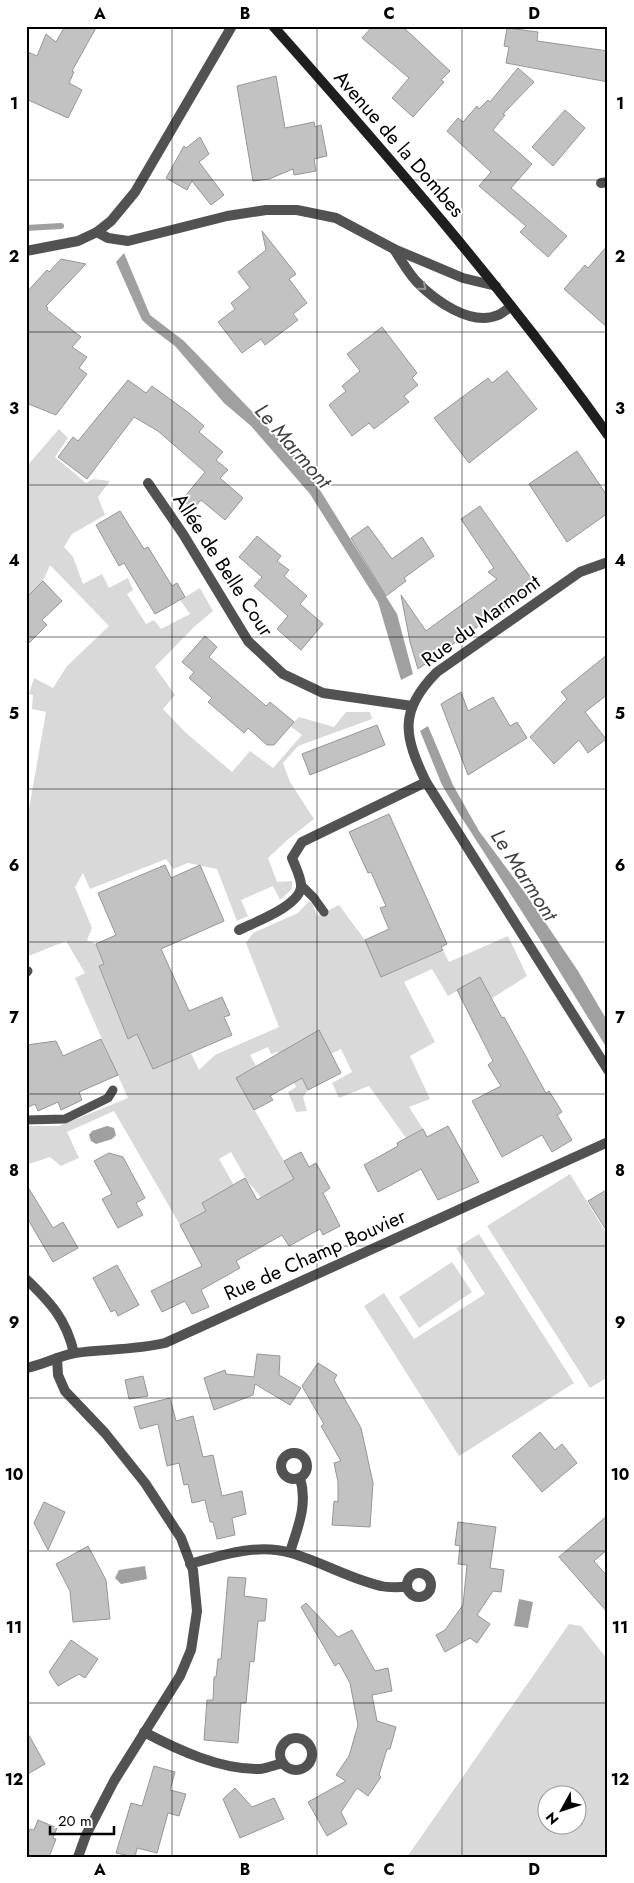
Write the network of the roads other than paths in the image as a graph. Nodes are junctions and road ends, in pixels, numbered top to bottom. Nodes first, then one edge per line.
1 (232, 26) edge
2 (273, 26) edge
3 (97, 232) junction
4 (394, 249) junction
5 (26, 251) edge
6 (496, 286) junction
7 (511, 306) junction
8 (608, 435) edge
9 (148, 483) dead end
10 (608, 562) edge
11 (412, 706) junction
12 (426, 782) junction
13 (302, 886) junction
14 (324, 912) dead end
15 (239, 930) dead end
16 (608, 1070) edge
17 (112, 1090) dead end
18 (26, 1120) edge
19 (608, 1142) edge
20 (26, 1279) edge
21 (74, 1353) junction
22 (57, 1358) junction
23 (26, 1368) edge
24 (300, 1478) dead end
25 (290, 1552) junction
26 (190, 1564) junction
27 (407, 1587) dead end
28 (144, 1732) junction
29 (283, 1763) dead end
30 (78, 1857) edge

1 - 3 street
2 - 6 main road, Avenue de la Dombes
3 - 4 street
3 - 5 street
4 - 6 street
4 -> 7 street
6 - 7 main road, Avenue de la Dombes
7 - 8 main road, Avenue de la Dombes
9 - 11 street, Allée de Belle Cour
10 - 11 street, Rue du Marmont
11 - 12 street, Rue du Marmont
12 - 13 street
12 - 16 street, Rue du Marmont
13 - 14 lane
13 - 15 street
17 - 18 lane
19 - 21 street, Rue de Champ Bouvier
20 - 21 street
21 - 22 street, Rue de Champ Bouvier
22 - 23 street, Rue de Champ Bouvier
22 - 26 street
24 - 25 street
25 - 26 street
25 - 27 street
26 - 28 street
28 - 29 street
28 - 30 street

